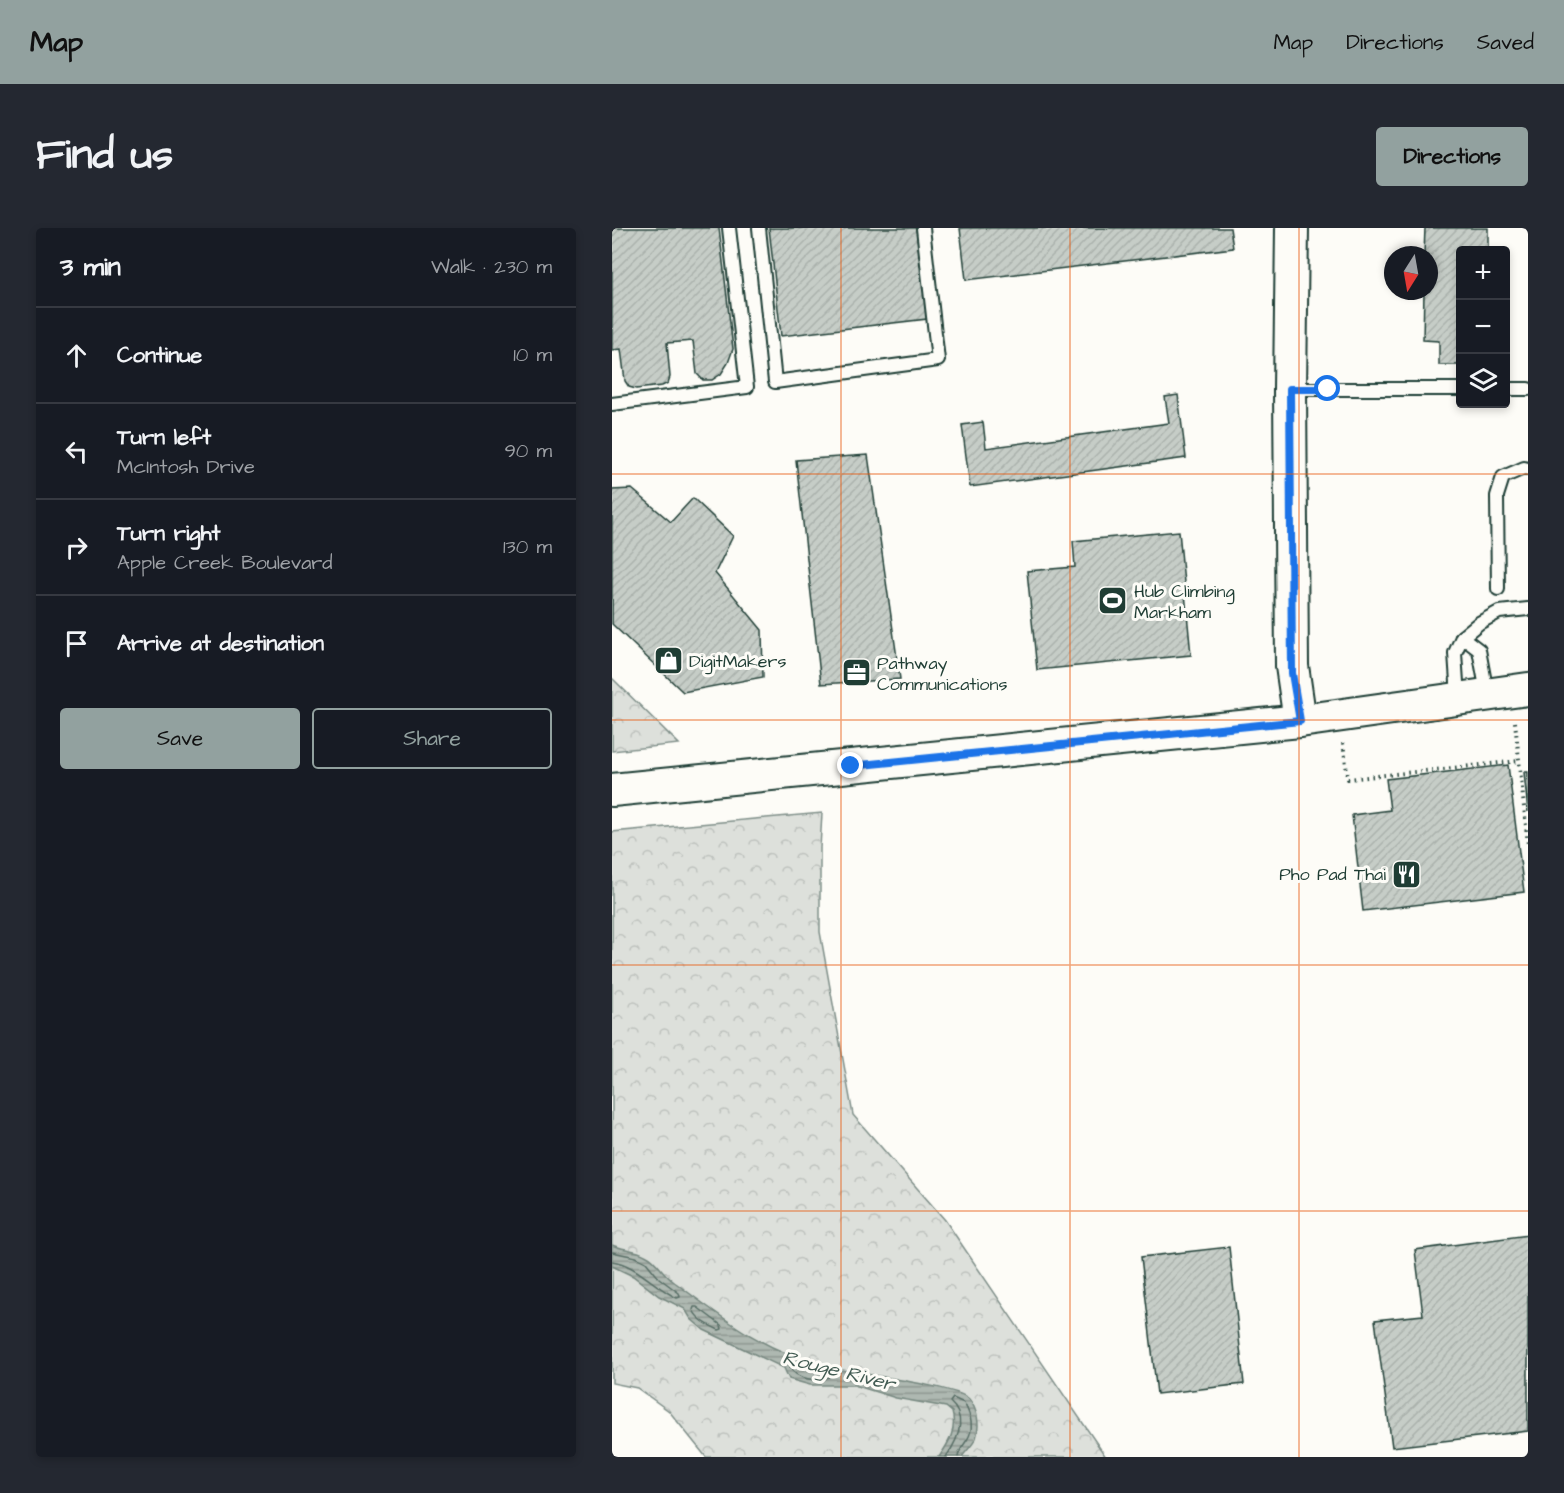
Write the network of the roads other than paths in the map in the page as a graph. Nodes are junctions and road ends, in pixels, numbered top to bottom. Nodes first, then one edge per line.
1 (729, 228) edge
2 (759, 228) edge
3 (923, 228) edge
4 (1292, 228) edge
5 (1290, 389) junction
6 (1456, 389) edge
7 (1510, 389) edge
8 (1528, 389) edge
9 (612, 404) edge
10 (1528, 469) edge
11 (1498, 589) dead end
12 (1528, 609) edge
13 (1462, 637) junction
14 (1528, 689) edge
15 (1473, 696) junction
16 (1300, 721) junction
17 (612, 790) edge

1 - 9 lane
2 - 3 lane
4 - 5 main road
5 - 6 lane
5 - 16 main road
7 - 8 lane
10 - 11 lane
12 - 13 lane
13 - 15 lane
13 - 15 lane
14 - 15 main road
15 - 16 main road
16 - 17 main road

